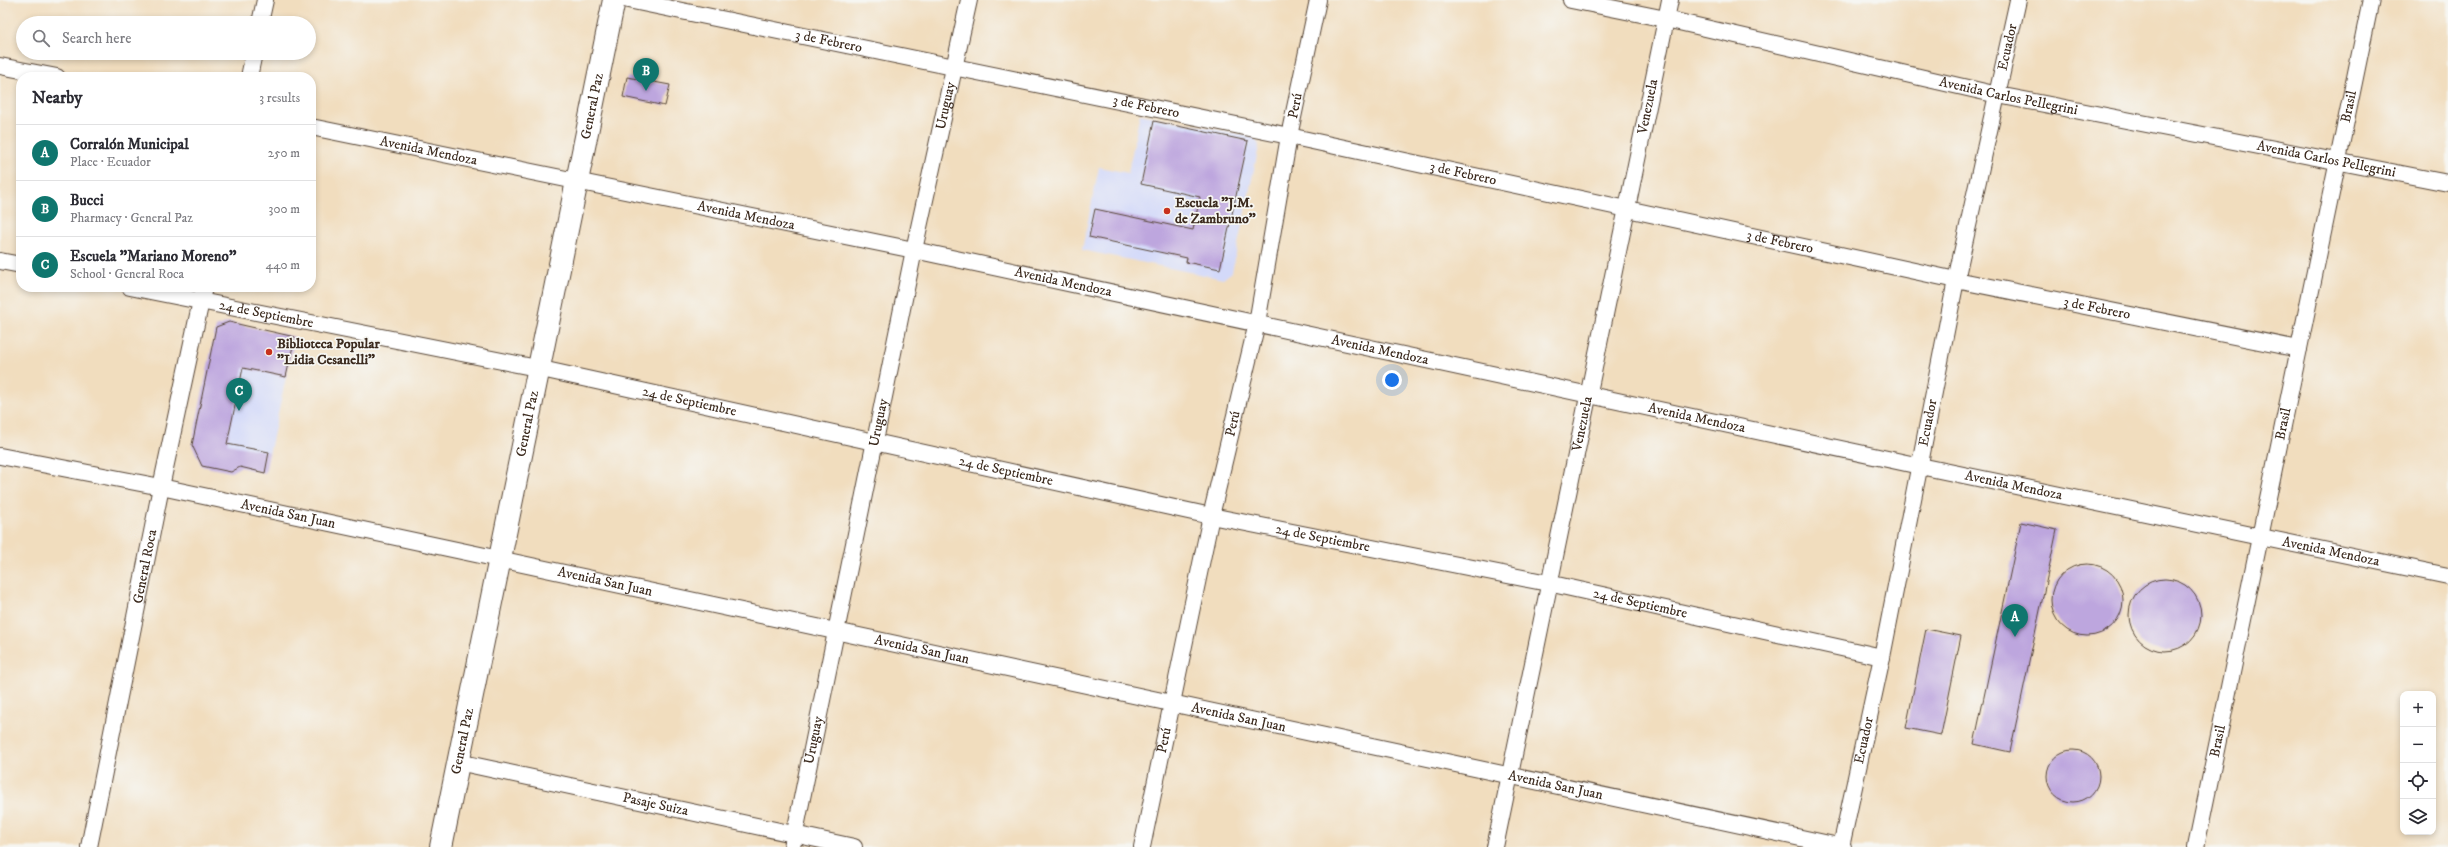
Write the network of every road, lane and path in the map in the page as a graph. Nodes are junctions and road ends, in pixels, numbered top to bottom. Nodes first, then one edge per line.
1 (265, 0) edge
2 (614, 0) edge
3 (628, 0) edge
4 (969, 0) edge
5 (1318, 0) edge
6 (1571, 0) edge
7 (1670, 0) edge
8 (2018, 0) edge
9 (2371, 0) edge
10 (262, 16) edge
11 (1666, 19) junction
12 (253, 60) edge
13 (0, 66) edge
14 (954, 69) junction
15 (31, 72) edge
16 (250, 72) edge
17 (1998, 95) junction
18 (316, 128) edge
19 (1289, 136) junction
20 (2338, 161) junction
21 (576, 180) junction
22 (2448, 183) edge
23 (1626, 208) junction
24 (914, 250) junction
25 (0, 261) edge
26 (16, 264) edge
27 (1956, 280) junction
28 (182, 292) edge
29 (203, 294) edge
30 (1256, 323) junction
31 (2299, 349) junction
32 (537, 368) junction
33 (1587, 394) junction
34 (875, 441) junction
35 (0, 456) edge
36 (1920, 466) junction
37 (161, 487) junction
38 (1211, 516) junction
39 (2260, 536) junction
40 (499, 559) junction
41 (2448, 576) edge
42 (1548, 583) junction
43 (836, 631) junction
44 (1882, 657) junction
45 (1173, 704) junction
46 (458, 762) junction
47 (1510, 775) junction
48 (793, 841) edge
49 (89, 847) edge
50 (441, 847) edge
51 (854, 847) edge
52 (1142, 847) edge
53 (1495, 847) edge
54 (1842, 847) edge
55 (2196, 847) edge

1 - 10 street
2 - 21 street, General Paz
3 - 14 street, 3 de Febrero
4 - 14 street, Uruguay
5 - 19 street, Perú
6 - 11 street, Avenida Carlos Pellegrini
7 - 11 street, Venezuela
8 - 17 street, Ecuador
9 - 20 street, Brasil
11 - 17 street, Avenida Carlos Pellegrini
11 - 23 street, Venezuela
12 - 16 street
13 - 15 street
14 - 19 street, 3 de Febrero
14 - 24 street, Uruguay
17 - 20 street, Avenida Carlos Pellegrini
17 - 27 street, Ecuador
18 - 21 street, Avenida Mendoza
19 - 23 street, 3 de Febrero
19 - 30 street, Perú
20 - 22 street, Avenida Carlos Pellegrini
20 - 31 street, Brasil
21 - 24 street, Avenida Mendoza
21 - 32 street, General Paz
23 - 27 street, 3 de Febrero
23 - 33 street, Venezuela
24 - 30 street, Avenida Mendoza
24 - 34 street, Uruguay
25 - 26 street
27 - 31 street, 3 de Febrero
27 - 36 street, Ecuador
28 - 29 street, 24 de Septiembre
29 - 32 street, 24 de Septiembre
29 - 37 street, General Roca
30 - 33 street, Avenida Mendoza
30 - 38 street, Perú
31 - 39 street, Brasil
32 - 34 street, 24 de Septiembre
32 - 40 street, General Paz
33 - 36 street, Avenida Mendoza
33 - 42 street, Venezuela
34 - 38 street, 24 de Septiembre
34 - 43 street, Uruguay
35 - 37 street, Avenida San Juan
36 - 39 street, Avenida Mendoza
36 - 44 street, Ecuador
37 - 40 street, Avenida San Juan
37 - 49 street, General Roca
38 - 42 street, 24 de Septiembre
38 - 45 street, Perú
39 - 41 street, Avenida Mendoza
39 - 55 street, Brasil
40 - 43 street, Avenida San Juan
40 - 46 street, General Paz
42 - 44 street, 24 de Septiembre
42 - 47 street, Venezuela
43 - 45 street, Avenida San Juan
43 - 48 street, Uruguay
44 - 54 street, Ecuador
45 - 47 street, Avenida San Juan
45 - 52 street, Perú
46 - 48 street, Pasaje Suiza
46 - 50 street, General Paz
47 - 53 street, Venezuela
47 - 54 street, Avenida San Juan
48 - 51 street, Pasaje Suiza

